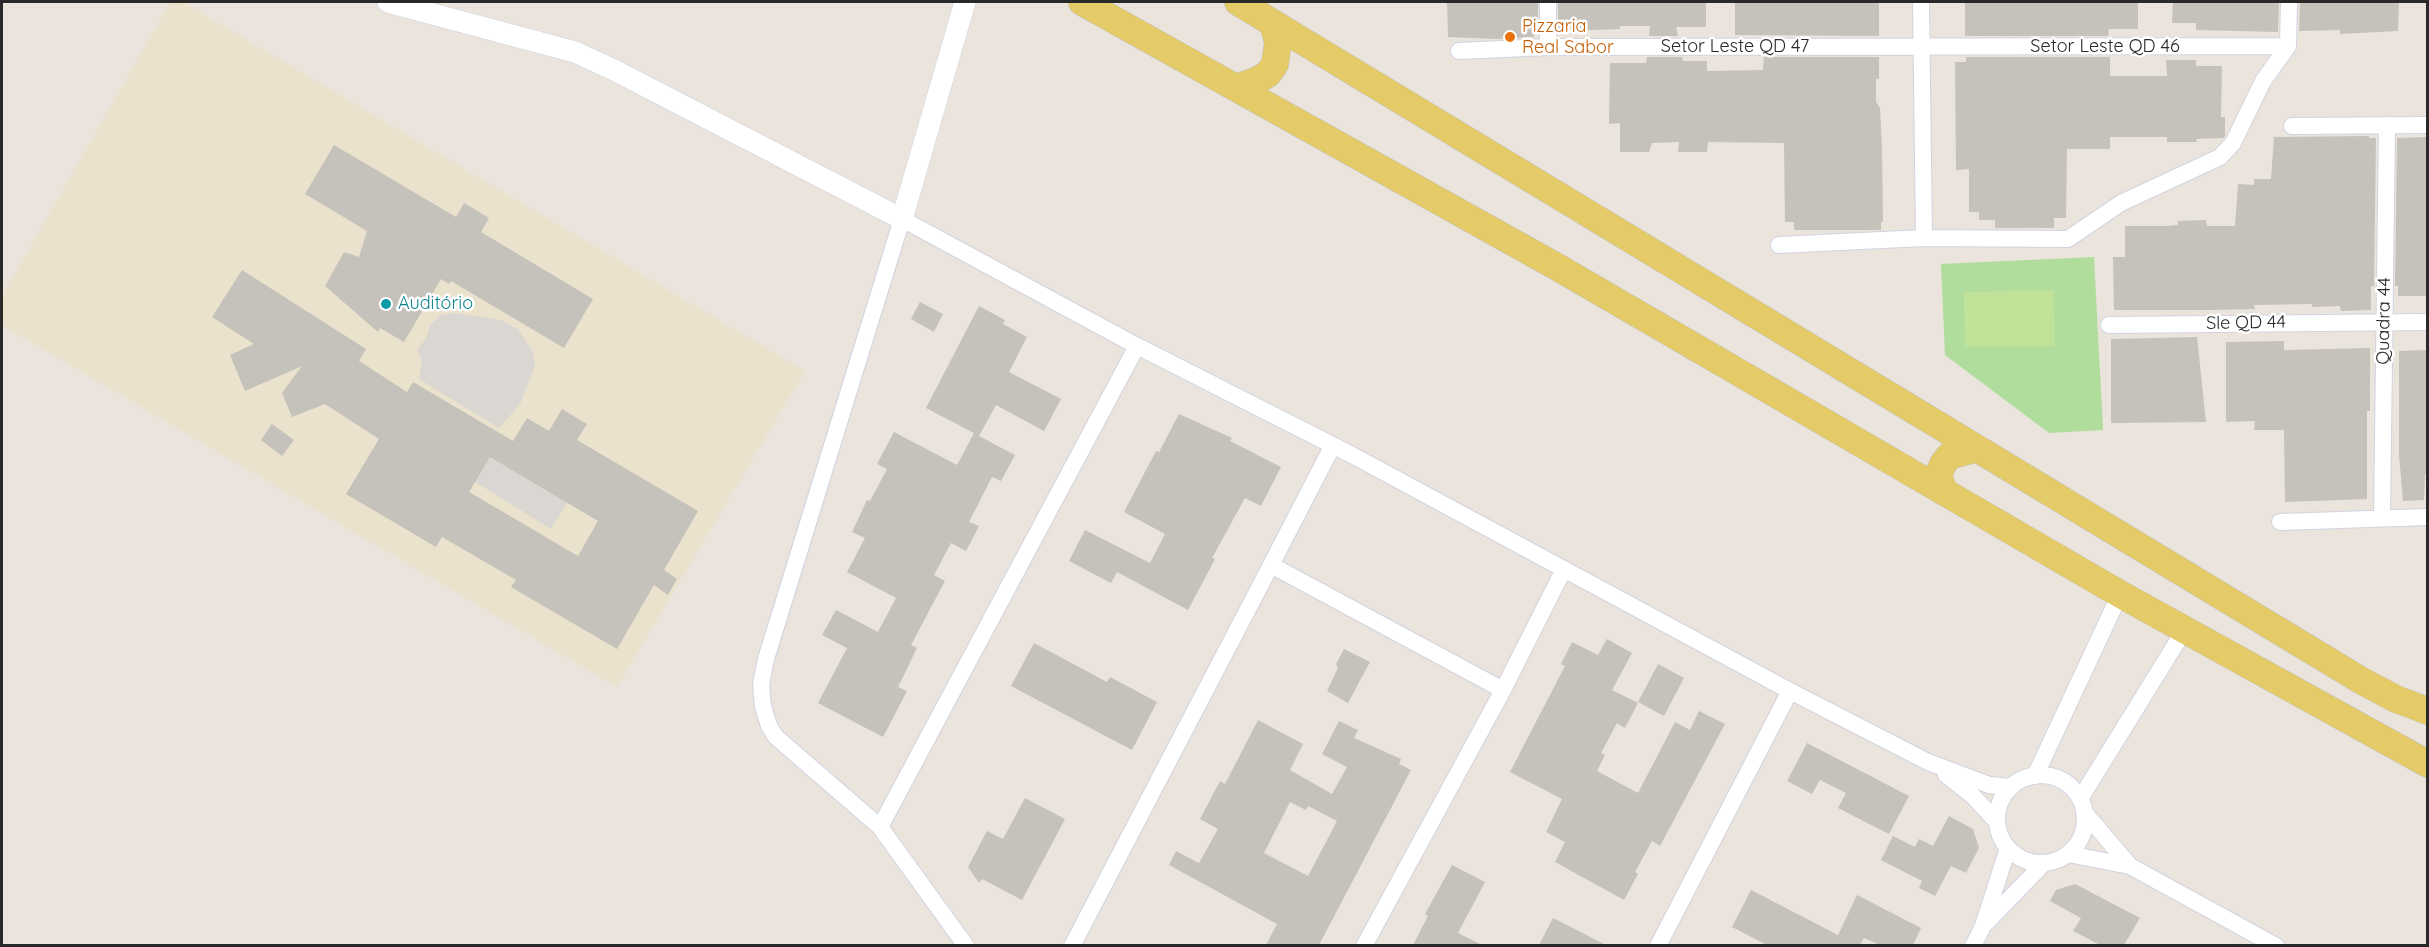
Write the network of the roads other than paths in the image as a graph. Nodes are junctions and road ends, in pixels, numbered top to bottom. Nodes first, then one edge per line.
1 (388, 2) edge
2 (965, 2) edge
3 (1082, 2) edge
4 (1238, 2) edge
5 (1548, 2) edge
6 (1921, 2) edge
7 (2289, 2) edge
8 (1273, 24) junction
9 (2288, 46) junction
10 (1548, 47) junction
11 (1922, 48) junction
12 (1459, 51) dead end
13 (1236, 88) junction
14 (2387, 125) junction
15 (2427, 125) edge
16 (2292, 126) dead end
17 (902, 219) junction
18 (1924, 238) junction
19 (1779, 245) dead end
20 (2384, 321) junction
21 (2427, 322) edge
22 (2109, 325) dead end
23 (1137, 346) junction
24 (1334, 445) junction
25 (1975, 449) junction
26 (1946, 493) junction
27 (2382, 517) junction
28 (2427, 518) edge
29 (2280, 522) dead end
30 (1271, 565) junction
31 (1564, 569) junction
32 (2120, 594) junction
33 (2185, 629) junction
34 (1503, 690) junction
35 (1790, 691) junction
36 (2427, 711) edge
37 (1928, 762) junction
38 (2427, 764) edge
39 (2035, 776) junction
40 (2011, 787) junction
41 (2082, 805) junction
42 (1997, 822) junction
43 (880, 827) junction
44 (2008, 848) junction
45 (2068, 854) junction
46 (2044, 863) junction
47 (2130, 866) junction
48 (1983, 926) junction
49 (966, 945) edge
50 (1072, 945) edge
51 (1364, 945) edge
52 (1658, 945) edge
53 (1973, 945) edge
54 (2276, 945) edge

1 - 17 street
2 - 17 street
3 - 13 main road
4 - 8 main road
5 - 10 street
6 - 11 street
7 - 9 street
8 - 13 main road
8 - 25 main road
9 - 11 street, Setor Leste QD 46
9 - 18 street
10 - 11 street, Setor Leste QD 47
10 - 12 street, Setor Leste QD 47
11 - 18 street
13 - 26 main road
14 - 15 street
14 - 16 street
14 - 20 street, Quadra 44
17 - 23 street
17 - 43 street
18 - 19 street
20 - 21 street, Sle QD 44
20 - 22 street, Sle QD 44
20 - 27 street, Quadra 44
23 - 24 street
23 - 43 street
24 - 30 street
24 - 31 street
25 - 26 main road
25 - 36 main road
26 - 32 main road
27 - 28 street
27 - 29 street
30 - 34 street
30 - 50 street
31 - 34 street
31 - 35 street
32 - 33 main road
32 - 39 street
33 - 38 main road
33 - 41 street
34 - 51 street
35 - 37 street
35 - 52 street
37 - 40 street
37 - 42 street
39 - 40 street
39 - 41 street
40 - 42 street
41 - 45 street
41 - 47 street
42 - 44 street
43 - 49 street
44 - 46 street
44 - 48 street
45 - 46 street
45 - 47 street
46 - 48 street
47 - 54 street
48 - 53 street

